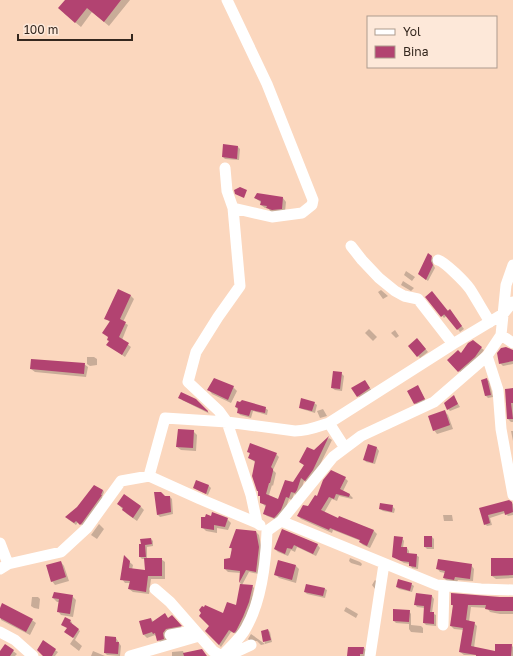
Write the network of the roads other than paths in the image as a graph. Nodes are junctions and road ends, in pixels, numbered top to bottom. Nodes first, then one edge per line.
1 (227, 0) edge
2 (225, 168) dead end
3 (233, 208) junction
4 (351, 246) dead end
5 (438, 260) dead end
6 (513, 265) edge
7 (513, 302) edge
8 (504, 314) junction
9 (490, 322) junction
10 (501, 335) junction
11 (513, 343) edge
12 (453, 344) junction
13 (487, 356) junction
14 (227, 422) junction
15 (329, 423) junction
16 (346, 448) junction
17 (149, 476) junction
18 (513, 495) edge
19 (281, 521) junction
20 (257, 523) junction
21 (267, 531) junction
22 (0, 543) edge
23 (384, 564) junction
24 (4, 567) edge
25 (444, 586) junction
26 (155, 590) dead end
27 (513, 590) edge
28 (443, 625) dead end
29 (0, 632) edge
30 (170, 635) dead end
31 (194, 637) junction
32 (251, 645) dead end
33 (203, 648) dead end
34 (227, 651) junction
35 (33, 656) edge
36 (130, 656) edge
37 (370, 656) edge

1 - 3 street
2 - 3 street
3 - 14 street
4 - 12 street
5 - 9 street
6 - 8 street
7 - 8 street
8 - 9 street
8 - 10 street
9 - 12 street
10 - 11 street
10 - 13 street
12 - 15 street
13 - 16 street
13 - 18 street
14 - 15 street
14 - 17 street
14 - 20 street
15 - 16 street
16 - 19 street
17 - 20 street
17 - 24 street
19 - 21 street
19 - 23 street
20 - 21 street
21 - 34 street
22 - 24 street
23 - 25 street
23 - 37 street
25 - 27 street
25 - 28 street
26 - 31 street
29 - 35 street
30 - 31 street
31 - 33 street
31 - 34 street
31 - 36 street
32 - 34 street

